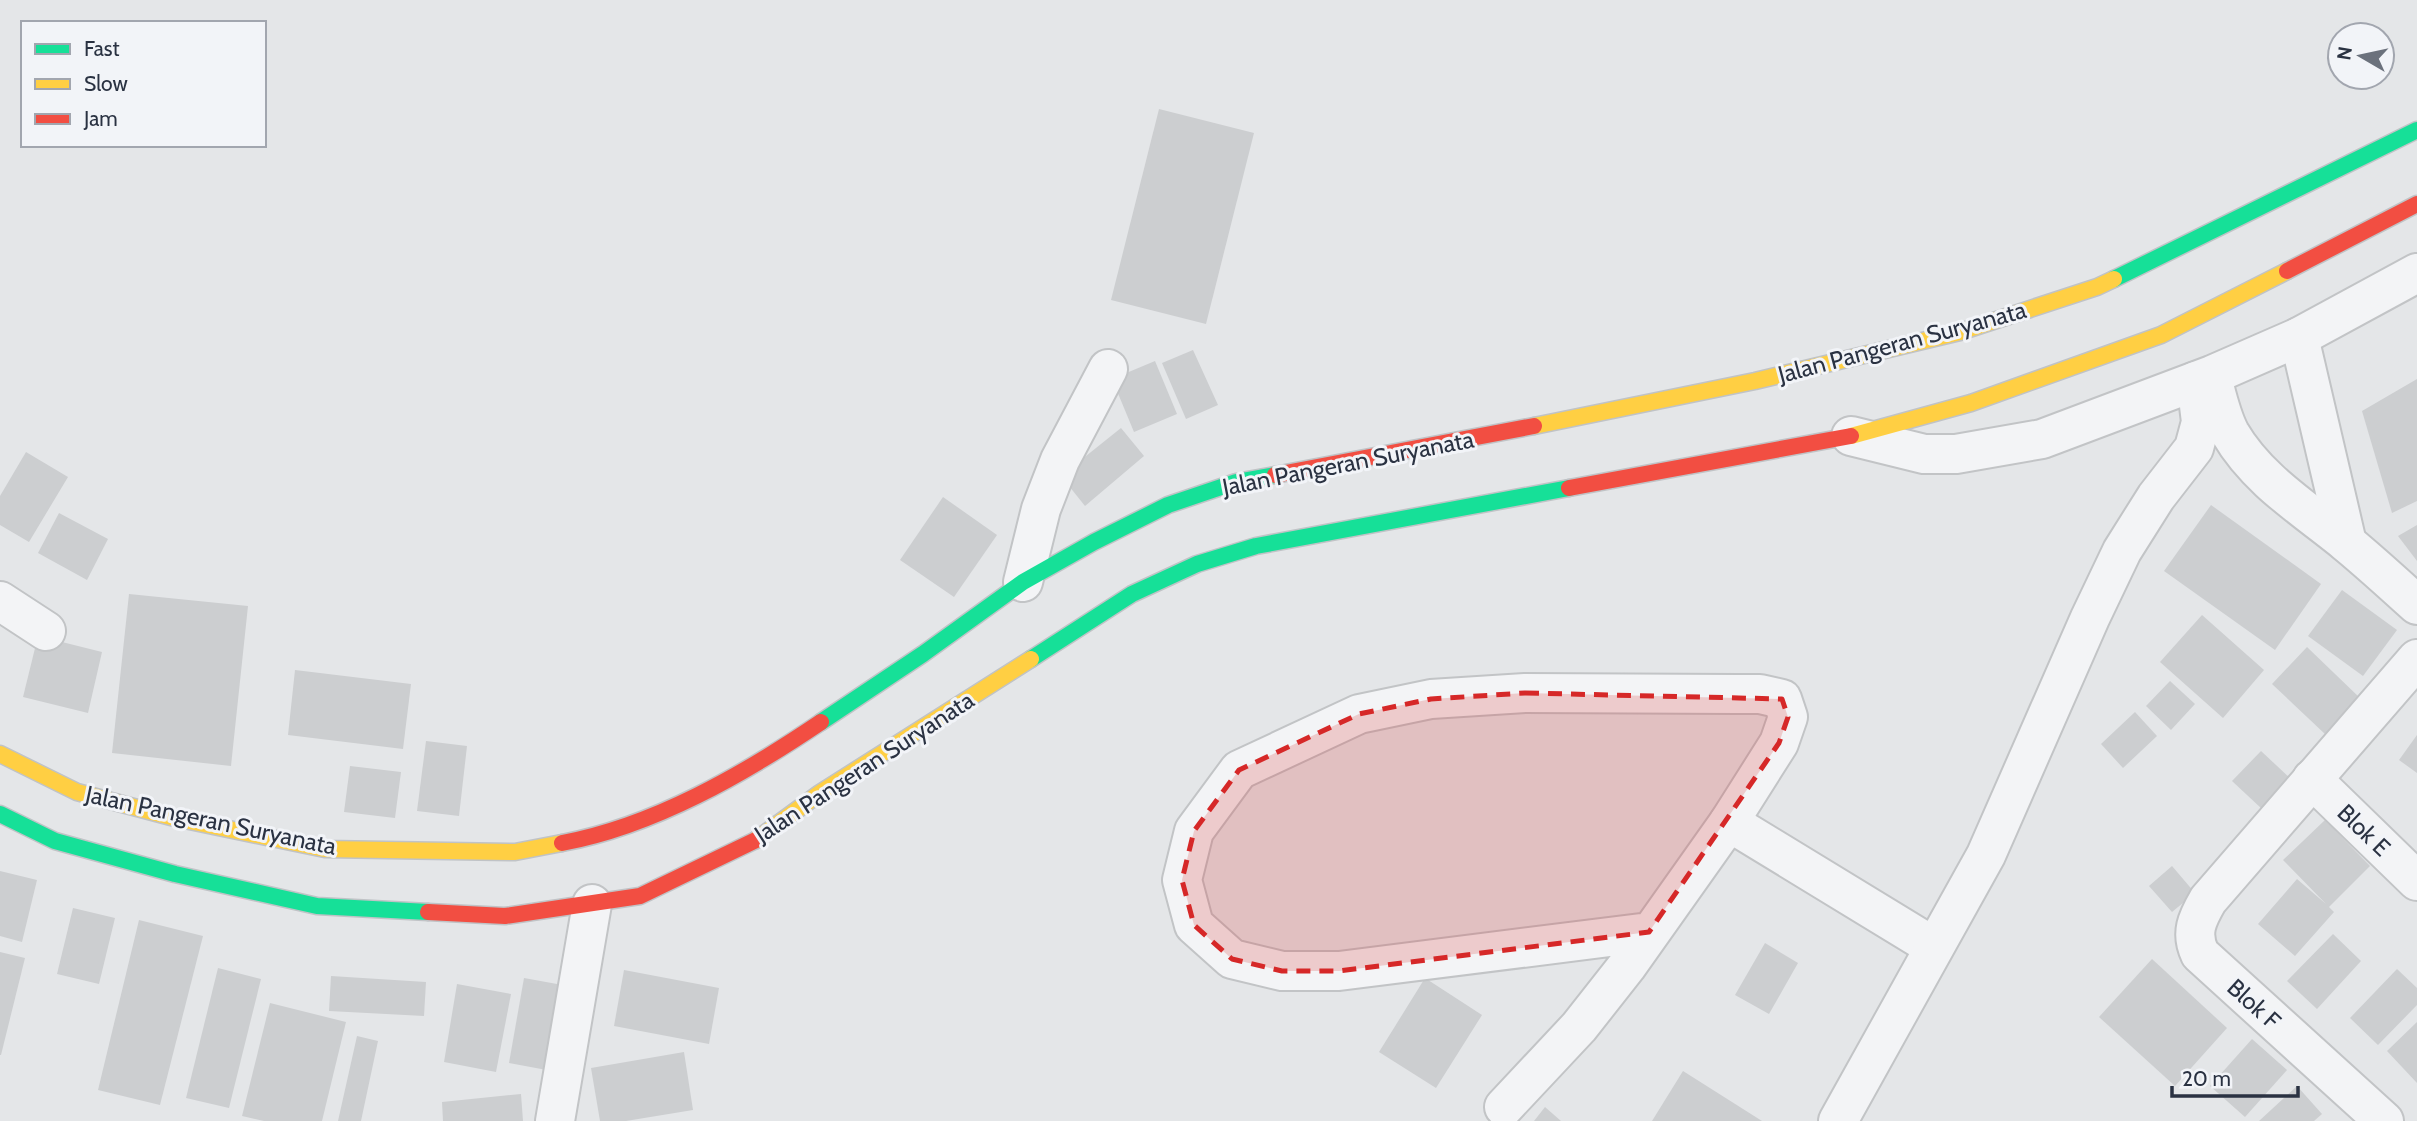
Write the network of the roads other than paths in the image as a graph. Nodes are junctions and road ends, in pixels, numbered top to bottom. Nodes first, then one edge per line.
1 (2417, 130) edge
2 (2417, 204) edge
3 (2417, 273) edge
4 (2299, 337) junction
5 (1108, 369) dead end
6 (2204, 378) junction
7 (1850, 436) junction
8 (2347, 543) junction
9 (1023, 582) junction
10 (0, 601) edge
11 (2417, 605) edge
12 (46, 631) dead end
13 (2417, 659) edge
14 (0, 754) edge
15 (2312, 779) junction
16 (0, 814) edge
17 (1729, 822) junction
18 (2417, 881) edge
19 (592, 904) junction
20 (1649, 932) junction
21 (1934, 947) junction
22 (1504, 1107) dead end
23 (555, 1121) edge
24 (1838, 1121) edge
25 (2384, 1121) edge

1 - 9 main road, Jalan Pangeran Suryanata
2 - 7 main road, Jalan Pangeran Suryanata
3 - 4 street
4 - 6 street
4 - 8 street
5 - 9 street
6 - 7 street
6 - 8 street
6 - 21 street
7 - 19 main road, Jalan Pangeran Suryanata
8 - 11 street
9 - 14 main road, Jalan Pangeran Suryanata
10 - 12 street
13 - 15 street, Blok F
15 - 18 street, Blok E
15 - 25 street, Blok F
16 - 19 main road, Jalan Pangeran Suryanata
17 - 20 street
17 - 20 street
17 - 21 street
19 - 23 street
20 - 22 street
21 - 24 street

